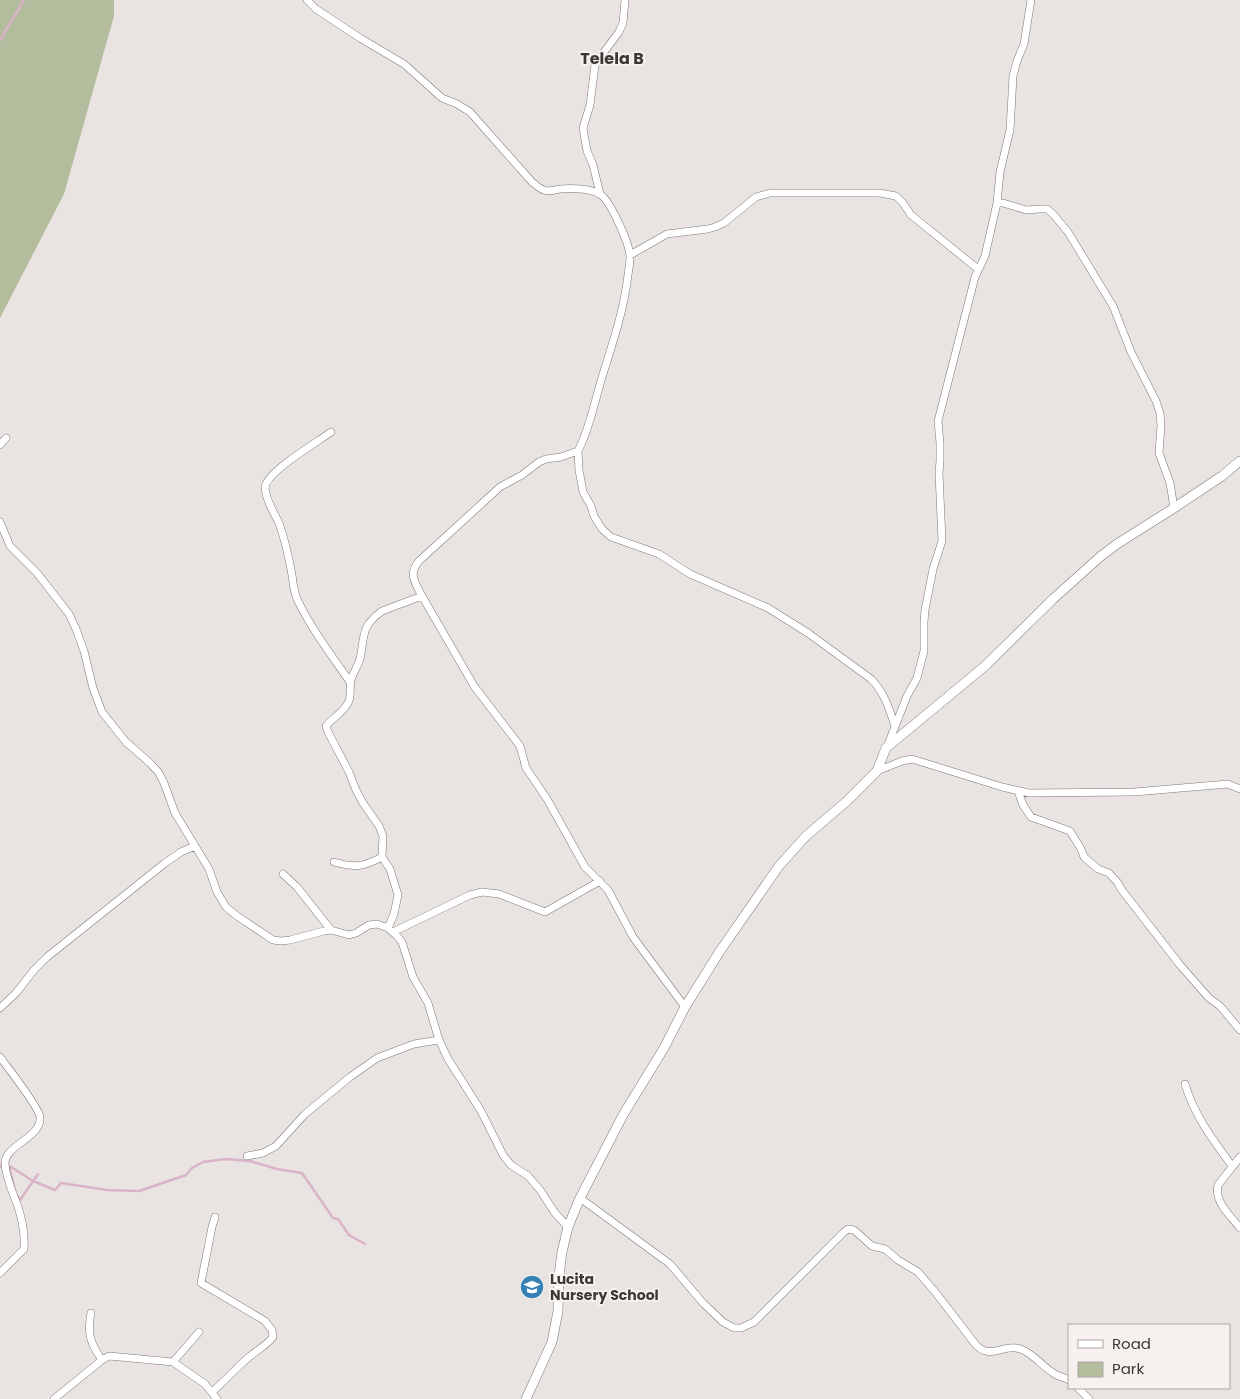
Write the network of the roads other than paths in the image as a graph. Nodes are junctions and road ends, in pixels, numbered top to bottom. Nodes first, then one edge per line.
1 (307, 0) edge
2 (625, 0) edge
3 (1031, 0) edge
4 (600, 194) junction
5 (997, 204) junction
6 (630, 255) junction
7 (978, 268) junction
8 (331, 432) dead end
9 (6, 438) dead end
10 (0, 445) edge
11 (578, 451) junction
12 (1240, 461) edge
13 (1174, 508) junction
14 (0, 522) edge
15 (422, 596) junction
16 (350, 682) junction
17 (895, 726) junction
18 (886, 748) junction
19 (877, 771) junction
20 (1240, 789) edge
21 (1018, 790) junction
22 (195, 846) junction
23 (382, 857) junction
24 (334, 862) dead end
25 (283, 874) dead end
26 (600, 881) junction
27 (331, 930) junction
28 (391, 930) junction
29 (685, 1007) junction
30 (0, 1008) edge
31 (1240, 1030) edge
32 (439, 1040) junction
33 (0, 1057) edge
34 (1185, 1084) dead end
35 (247, 1156) dead end
36 (1240, 1157) edge
37 (1232, 1166) junction
38 (580, 1198) junction
39 (216, 1217) dead end
40 (568, 1227) junction
41 (1240, 1228) edge
42 (0, 1273) edge
43 (91, 1313) dead end
44 (199, 1332) dead end
45 (102, 1360) junction
46 (173, 1362) junction
47 (1068, 1379) edge
48 (1079, 1389) edge
49 (212, 1392) junction
50 (54, 1399) edge
51 (217, 1399) edge
52 (527, 1399) edge
53 (1089, 1399) edge

1 - 4 street
2 - 4 street
3 - 5 street
4 - 6 street
5 - 7 street
5 - 13 street
6 - 7 street
6 - 11 street
7 - 17 street
8 - 16 street
9 - 10 street
11 - 15 street
11 - 17 street
12 - 13 street
13 - 18 street
14 - 22 street
15 - 16 street
15 - 26 street
16 - 23 street
17 - 18 street
18 - 19 street
19 - 21 street
19 - 29 street
20 - 21 street
21 - 31 street
22 - 27 street
22 - 30 street
23 - 24 street
23 - 28 street
25 - 27 street
26 - 28 street
26 - 29 street
27 - 28 street
28 - 32 street
29 - 38 street
32 - 35 street
32 - 40 street
33 - 42 street
34 - 37 street
36 - 37 street
37 - 41 street
38 - 40 street
38 - 47 street
39 - 49 street
40 - 52 street
43 - 45 street
44 - 46 street
45 - 46 street
45 - 50 street
46 - 49 street
48 - 53 street
49 - 51 street

